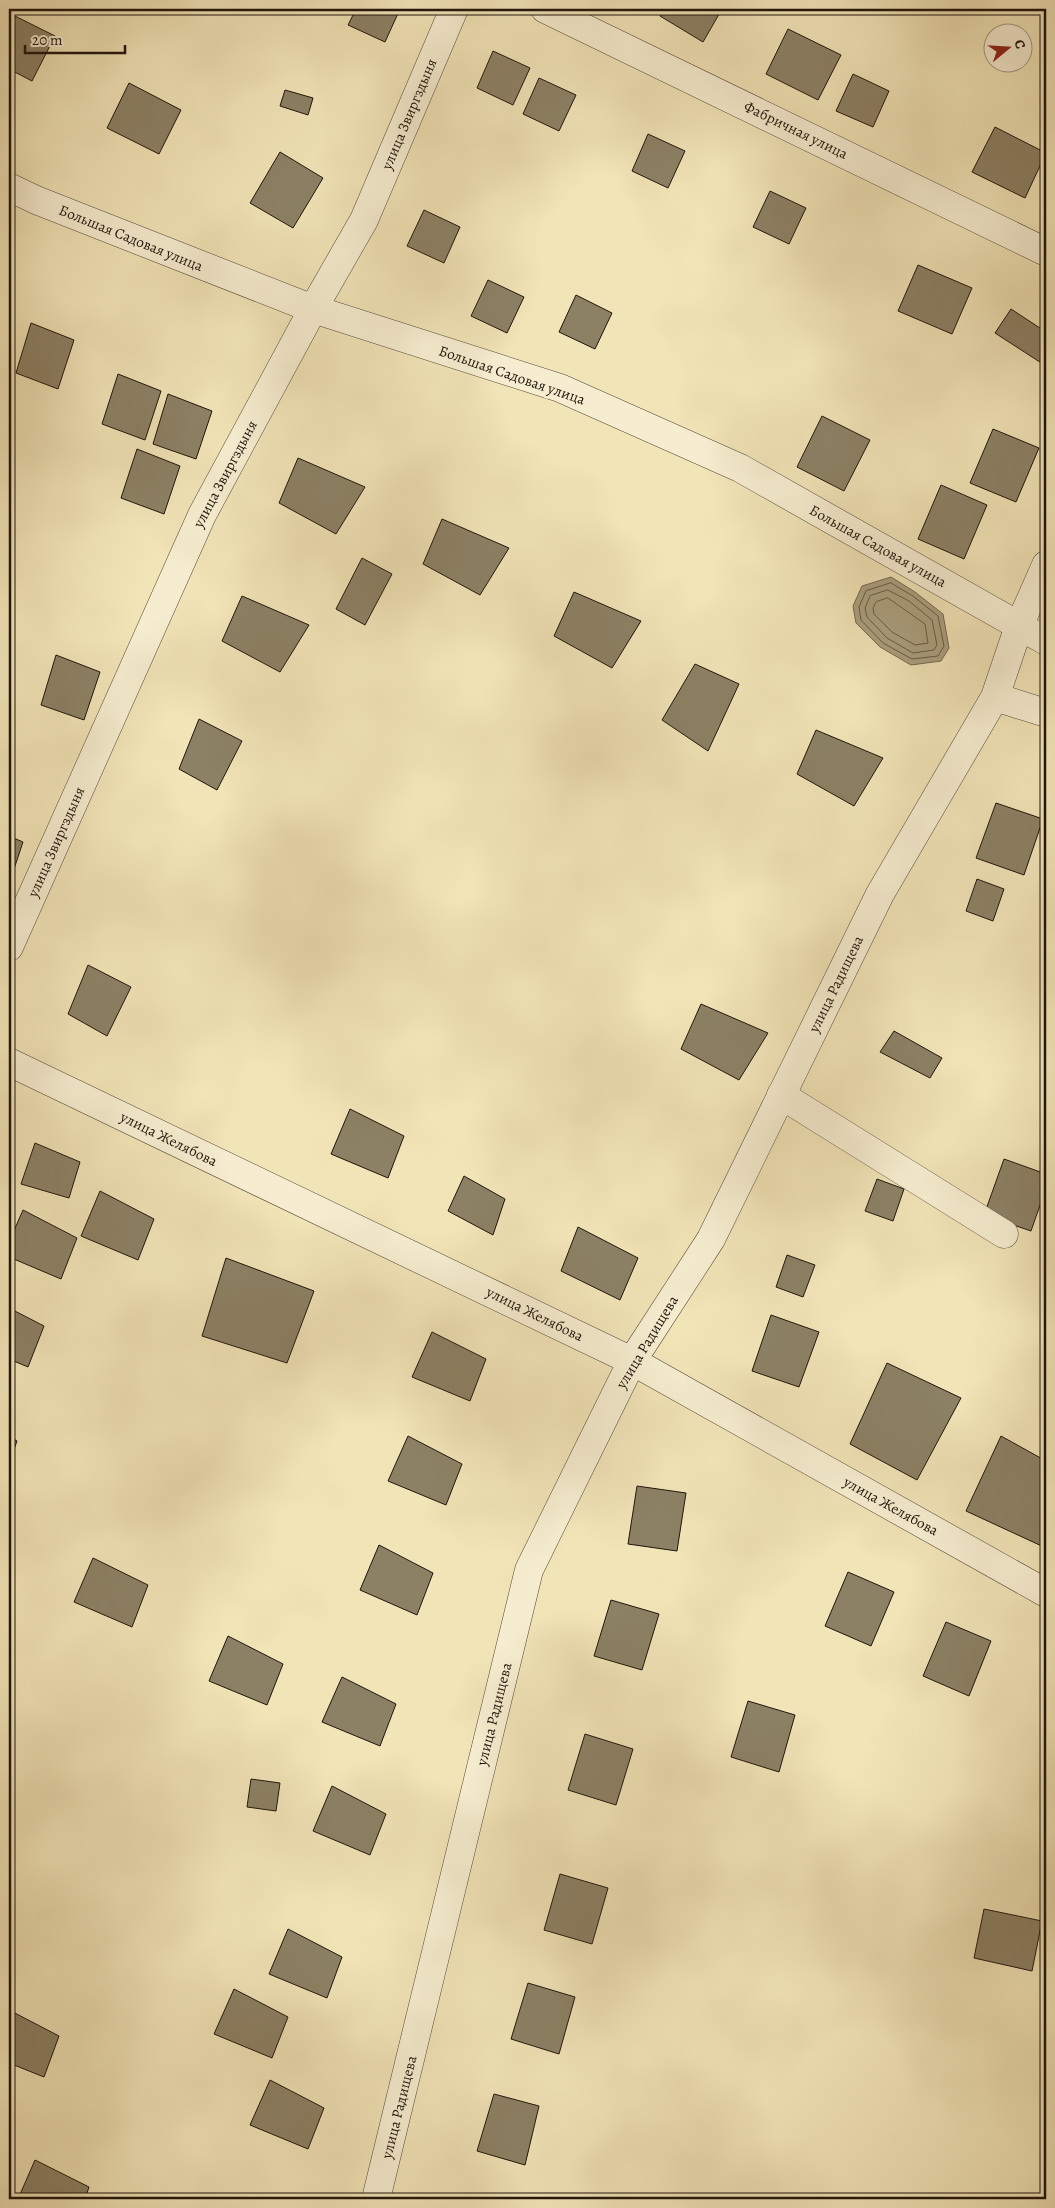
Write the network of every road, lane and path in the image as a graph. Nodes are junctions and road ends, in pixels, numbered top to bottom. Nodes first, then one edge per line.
1 (454, 9) edge
2 (546, 9) edge
3 (9, 186) edge
4 (1046, 252) edge
5 (313, 309) junction
6 (1046, 565) edge
7 (1019, 626) junction
8 (1046, 640) edge
9 (994, 697) junction
10 (1046, 713) edge
11 (9, 947) edge
12 (9, 1062) edge
13 (781, 1095) junction
14 (1004, 1234) dead end
15 (632, 1360) junction
16 (1046, 1593) edge
17 (376, 2199) edge

1 - 5 street, улица Звиргздыня
2 - 4 street, Фабричная улица
3 - 5 street, Большая Садовая улица
5 - 7 street, Большая Садовая улица
5 - 11 street, улица Звиргздыня
6 - 7 street, улица Радищева
7 - 8 street, Большая Садовая улица
7 - 9 street, улица Радищева
9 - 10 street
9 - 13 street, улица Радищева
12 - 15 street, улица Желябова
13 - 14 street
13 - 15 street, улица Радищева
15 - 16 street, улица Желябова
15 - 17 street, улица Радищева

